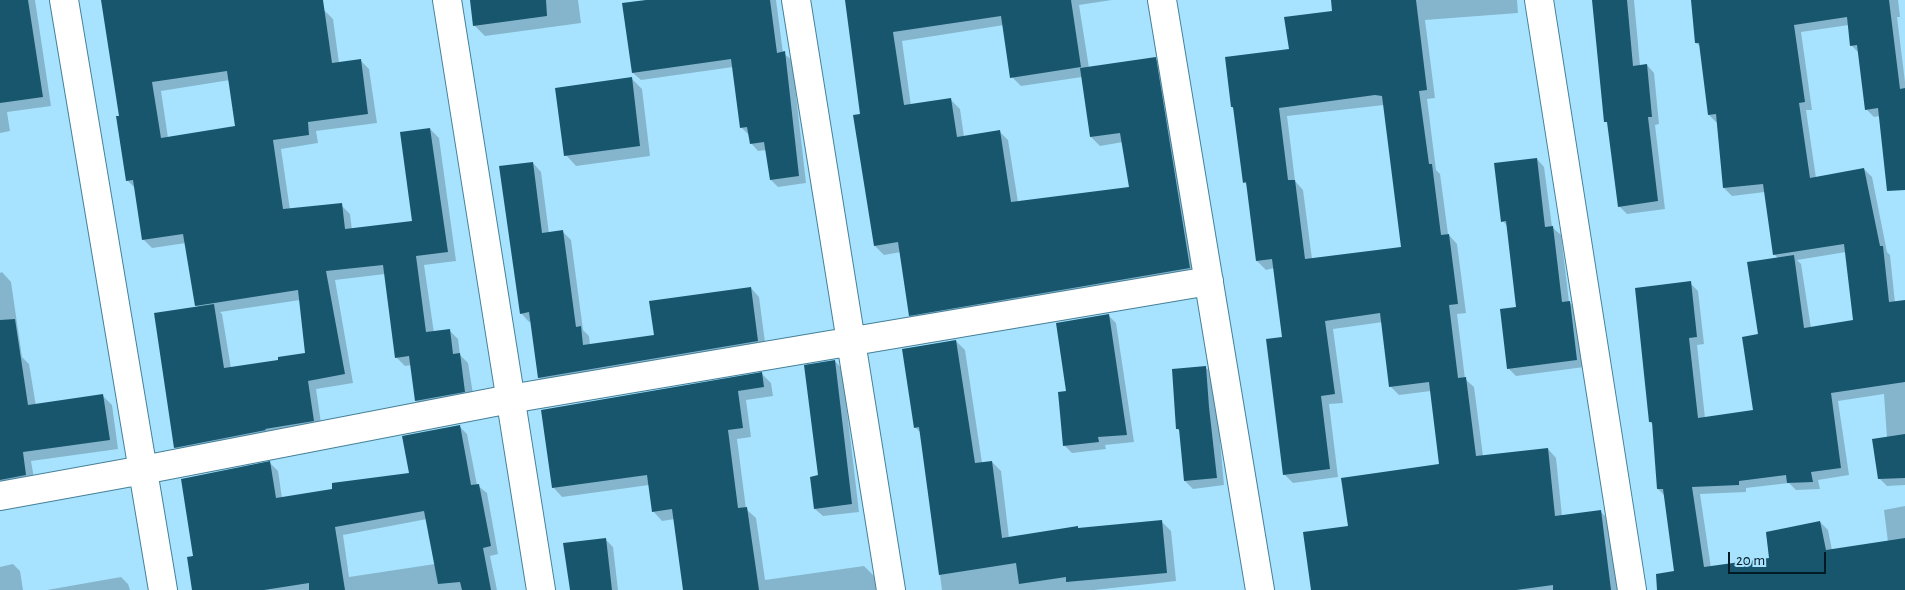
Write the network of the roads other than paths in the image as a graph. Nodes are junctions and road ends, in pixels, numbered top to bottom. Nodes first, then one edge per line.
1 (64, 0) edge
2 (447, 0) edge
3 (796, 0) edge
4 (1162, 0) edge
5 (1539, 0) edge
6 (1209, 281) junction
7 (851, 342) junction
8 (510, 399) junction
9 (143, 470) junction
10 (0, 496) edge
11 (163, 590) edge
12 (541, 590) edge
13 (891, 590) edge
14 (1260, 590) edge
15 (1632, 590) edge

1 - 9 street
2 - 8 street
3 - 7 street
4 - 6 street
5 - 15 street
6 - 7 street
6 - 14 street
7 - 8 street
7 - 13 street
8 - 9 street
8 - 12 street
9 - 10 street
9 - 11 street

